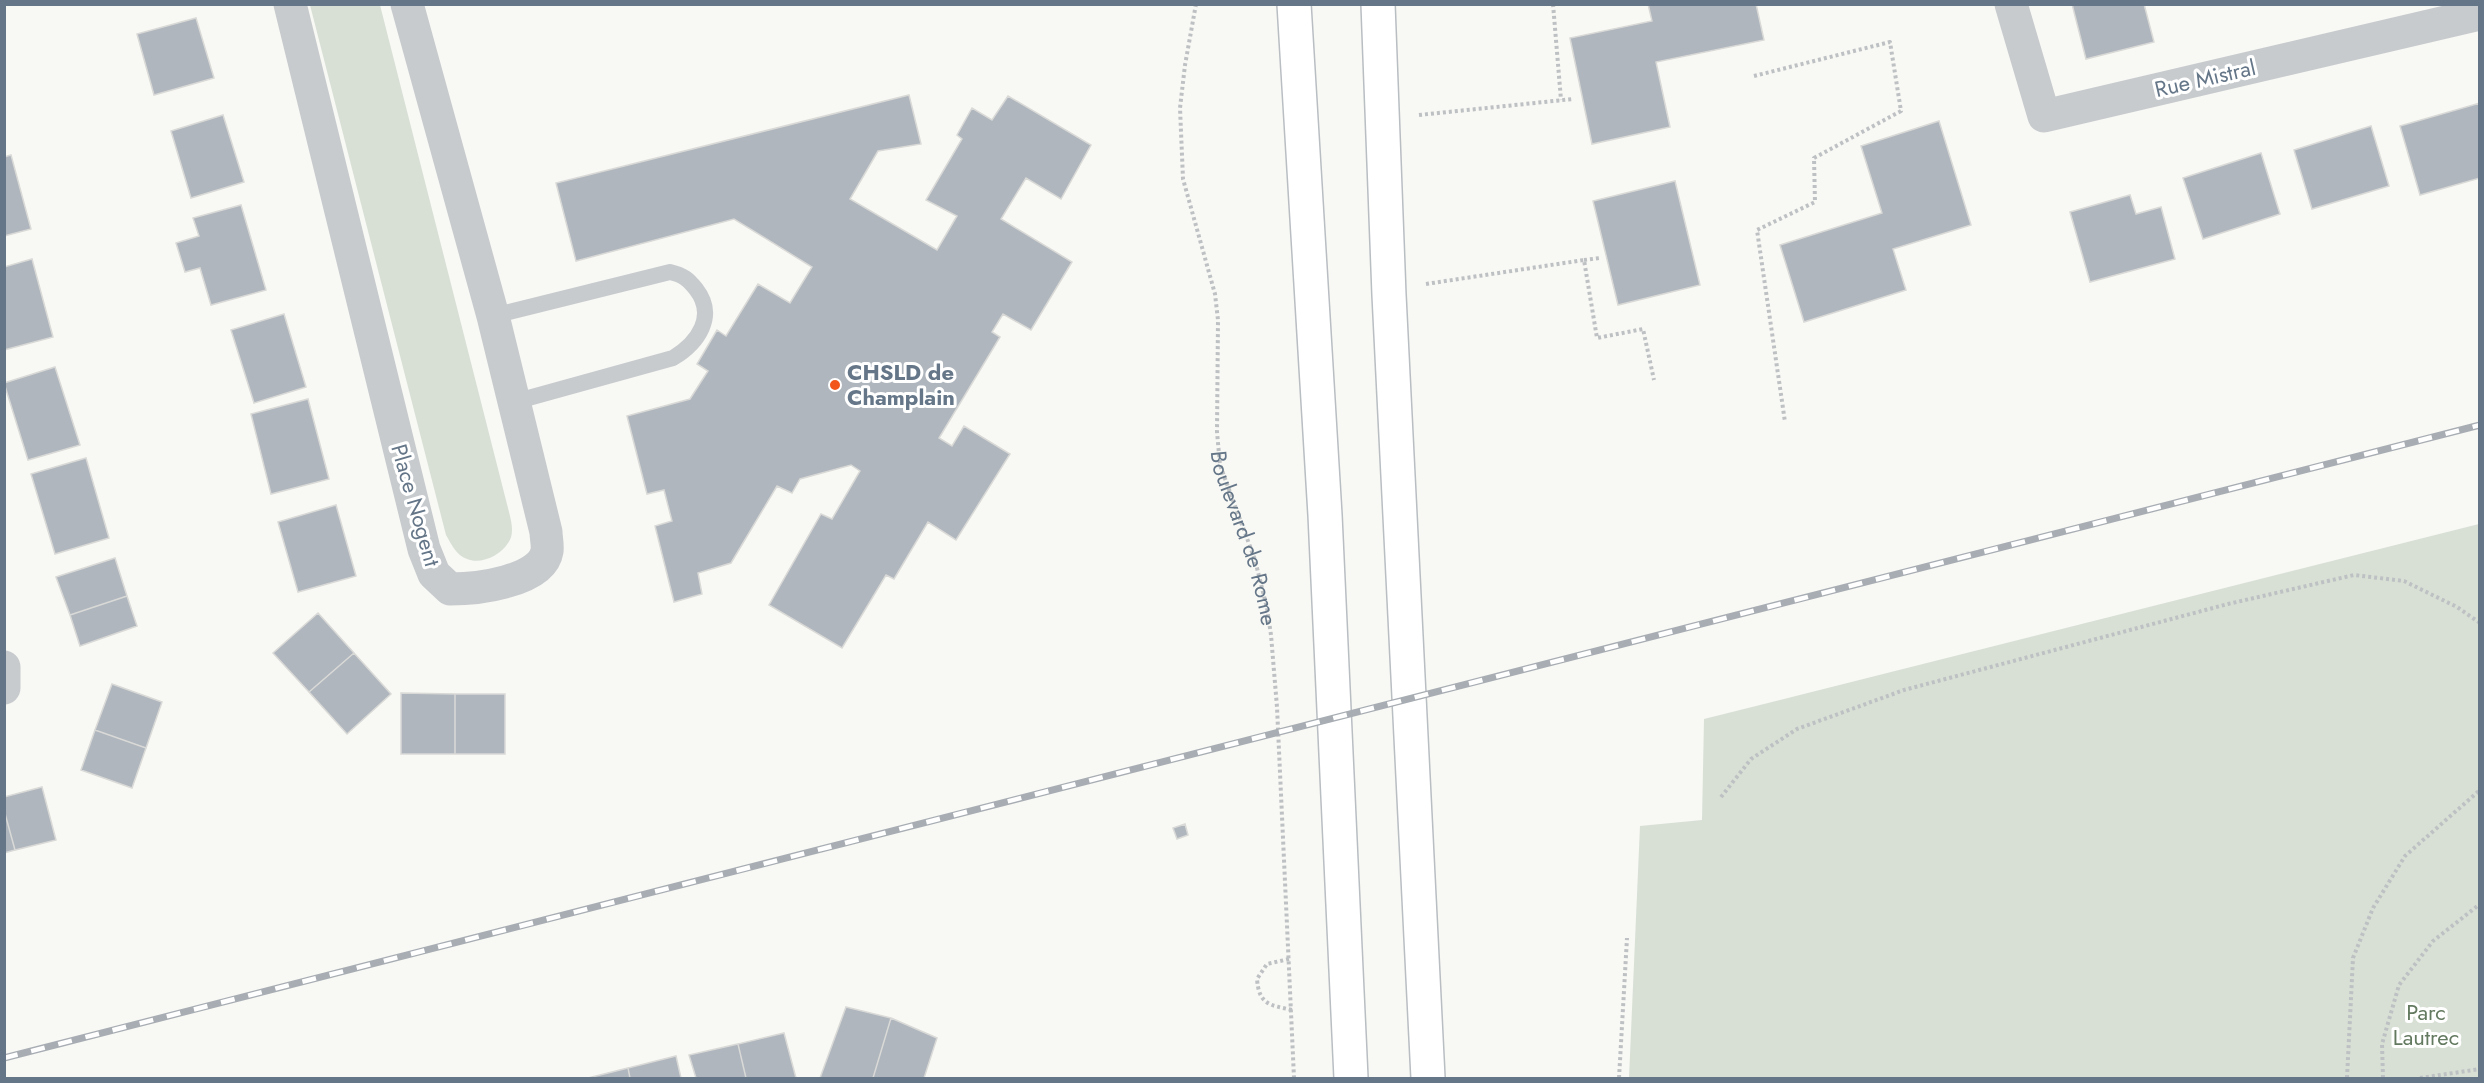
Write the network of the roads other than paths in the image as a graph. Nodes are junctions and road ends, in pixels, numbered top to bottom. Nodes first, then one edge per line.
1 (290, 4) edge
2 (407, 4) edge
3 (1294, 4) edge
4 (1378, 4) edge
5 (2011, 4) edge
6 (2480, 14) edge
7 (2432, 15) edge
8 (493, 316) junction
9 (513, 402) junction
10 (4, 667) edge
11 (4, 688) edge
12 (1351, 1078) edge
13 (1428, 1078) edge

1 - 9 street, Place Nogent
2 - 8 street, Place Nogent
3 - 12 main road
4 - 13 main road
5 - 7 street, Rue Mistral
6 - 7 street, Rue Mistral
8 - 9 street, Place Nogent
8 - 9 lane
10 - 11 street

